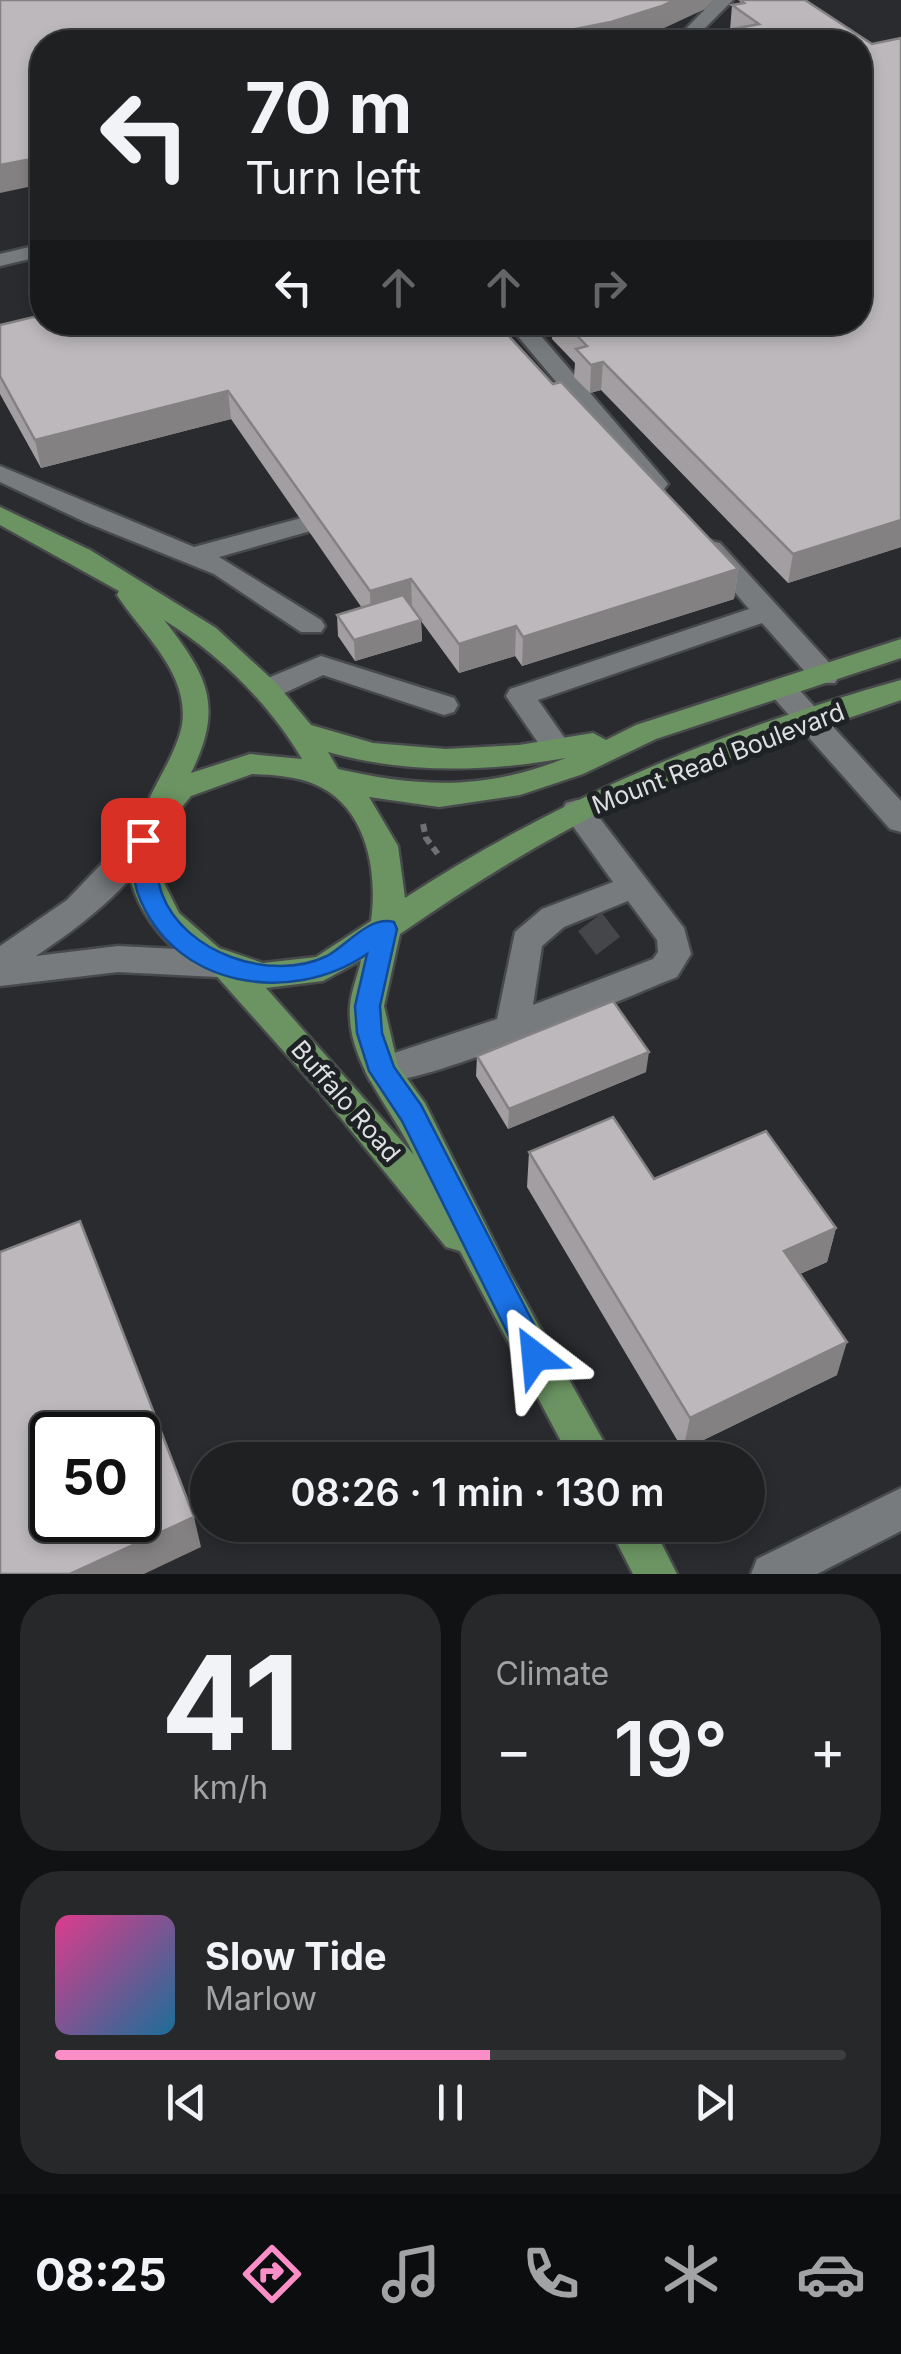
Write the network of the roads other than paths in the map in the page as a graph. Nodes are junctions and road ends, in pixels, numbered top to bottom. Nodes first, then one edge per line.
1 (724, 0) edge
2 (694, 30) edge
3 (30, 253) edge
4 (0, 260) edge
5 (528, 335) edge
6 (0, 473) edge
7 (672, 504) edge
8 (0, 515) edge
9 (305, 525) edge
10 (697, 534) edge
11 (193, 556) junction
12 (122, 584) junction
13 (764, 613) junction
14 (311, 626) dead end
15 (901, 648) edge
16 (825, 676) junction
17 (266, 690) junction
18 (783, 690) junction
19 (901, 690) edge
20 (444, 705) dead end
21 (811, 722) junction
22 (301, 732) junction
23 (646, 732) junction
24 (558, 750) junction
25 (329, 778) junction
26 (162, 803) junction
27 (577, 811) junction
28 (901, 821) edge
29 (143, 840) junction
30 (635, 886) junction
31 (386, 928) junction
32 (0, 962) edge
33 (222, 966) junction
34 (0, 972) edge
35 (512, 1027) junction
36 (382, 1071) junction
37 (496, 1286) junction
38 (582, 1442) edge
39 (901, 1509) edge
40 (638, 1542) edge
41 (656, 1574) edge
42 (772, 1574) edge

1 - 2 street
3 - 4 street
5 - 7 street
6 - 11 street
8 - 12 main road
9 - 11 street
10 - 13 street
11 - 14 street
12 - 17 main road
12 - 26 main road
13 - 16 street
13 - 24 street
15 - 16 main road, Mount Read Boulevard
16 - 18 main road, Mount Read Boulevard
17 - 20 street
17 - 22 main road
18 - 21 street
18 - 23 main road, Mount Read Boulevard
19 - 21 main road, Mount Read Boulevard
21 - 27 main road, Mount Read Boulevard
21 - 28 street
22 - 24 main road
22 - 25 main road
23 - 24 main road
23 - 25 main road, Mount Read Boulevard
25 - 26 main road
25 - 31 main road
26 - 29 main road
27 - 30 street
27 - 31 main road, Mount Read Boulevard
29 - 32 street
29 - 33 main road
30 - 35 street
30 - 35 street
31 - 33 main road
31 - 36 main road, Buffalo Road
33 - 34 street
33 - 37 main road, Buffalo Road
35 - 36 street
36 - 37 main road, Buffalo Road
37 - 38 main road, Buffalo Road
39 - 42 street
40 - 41 main road

